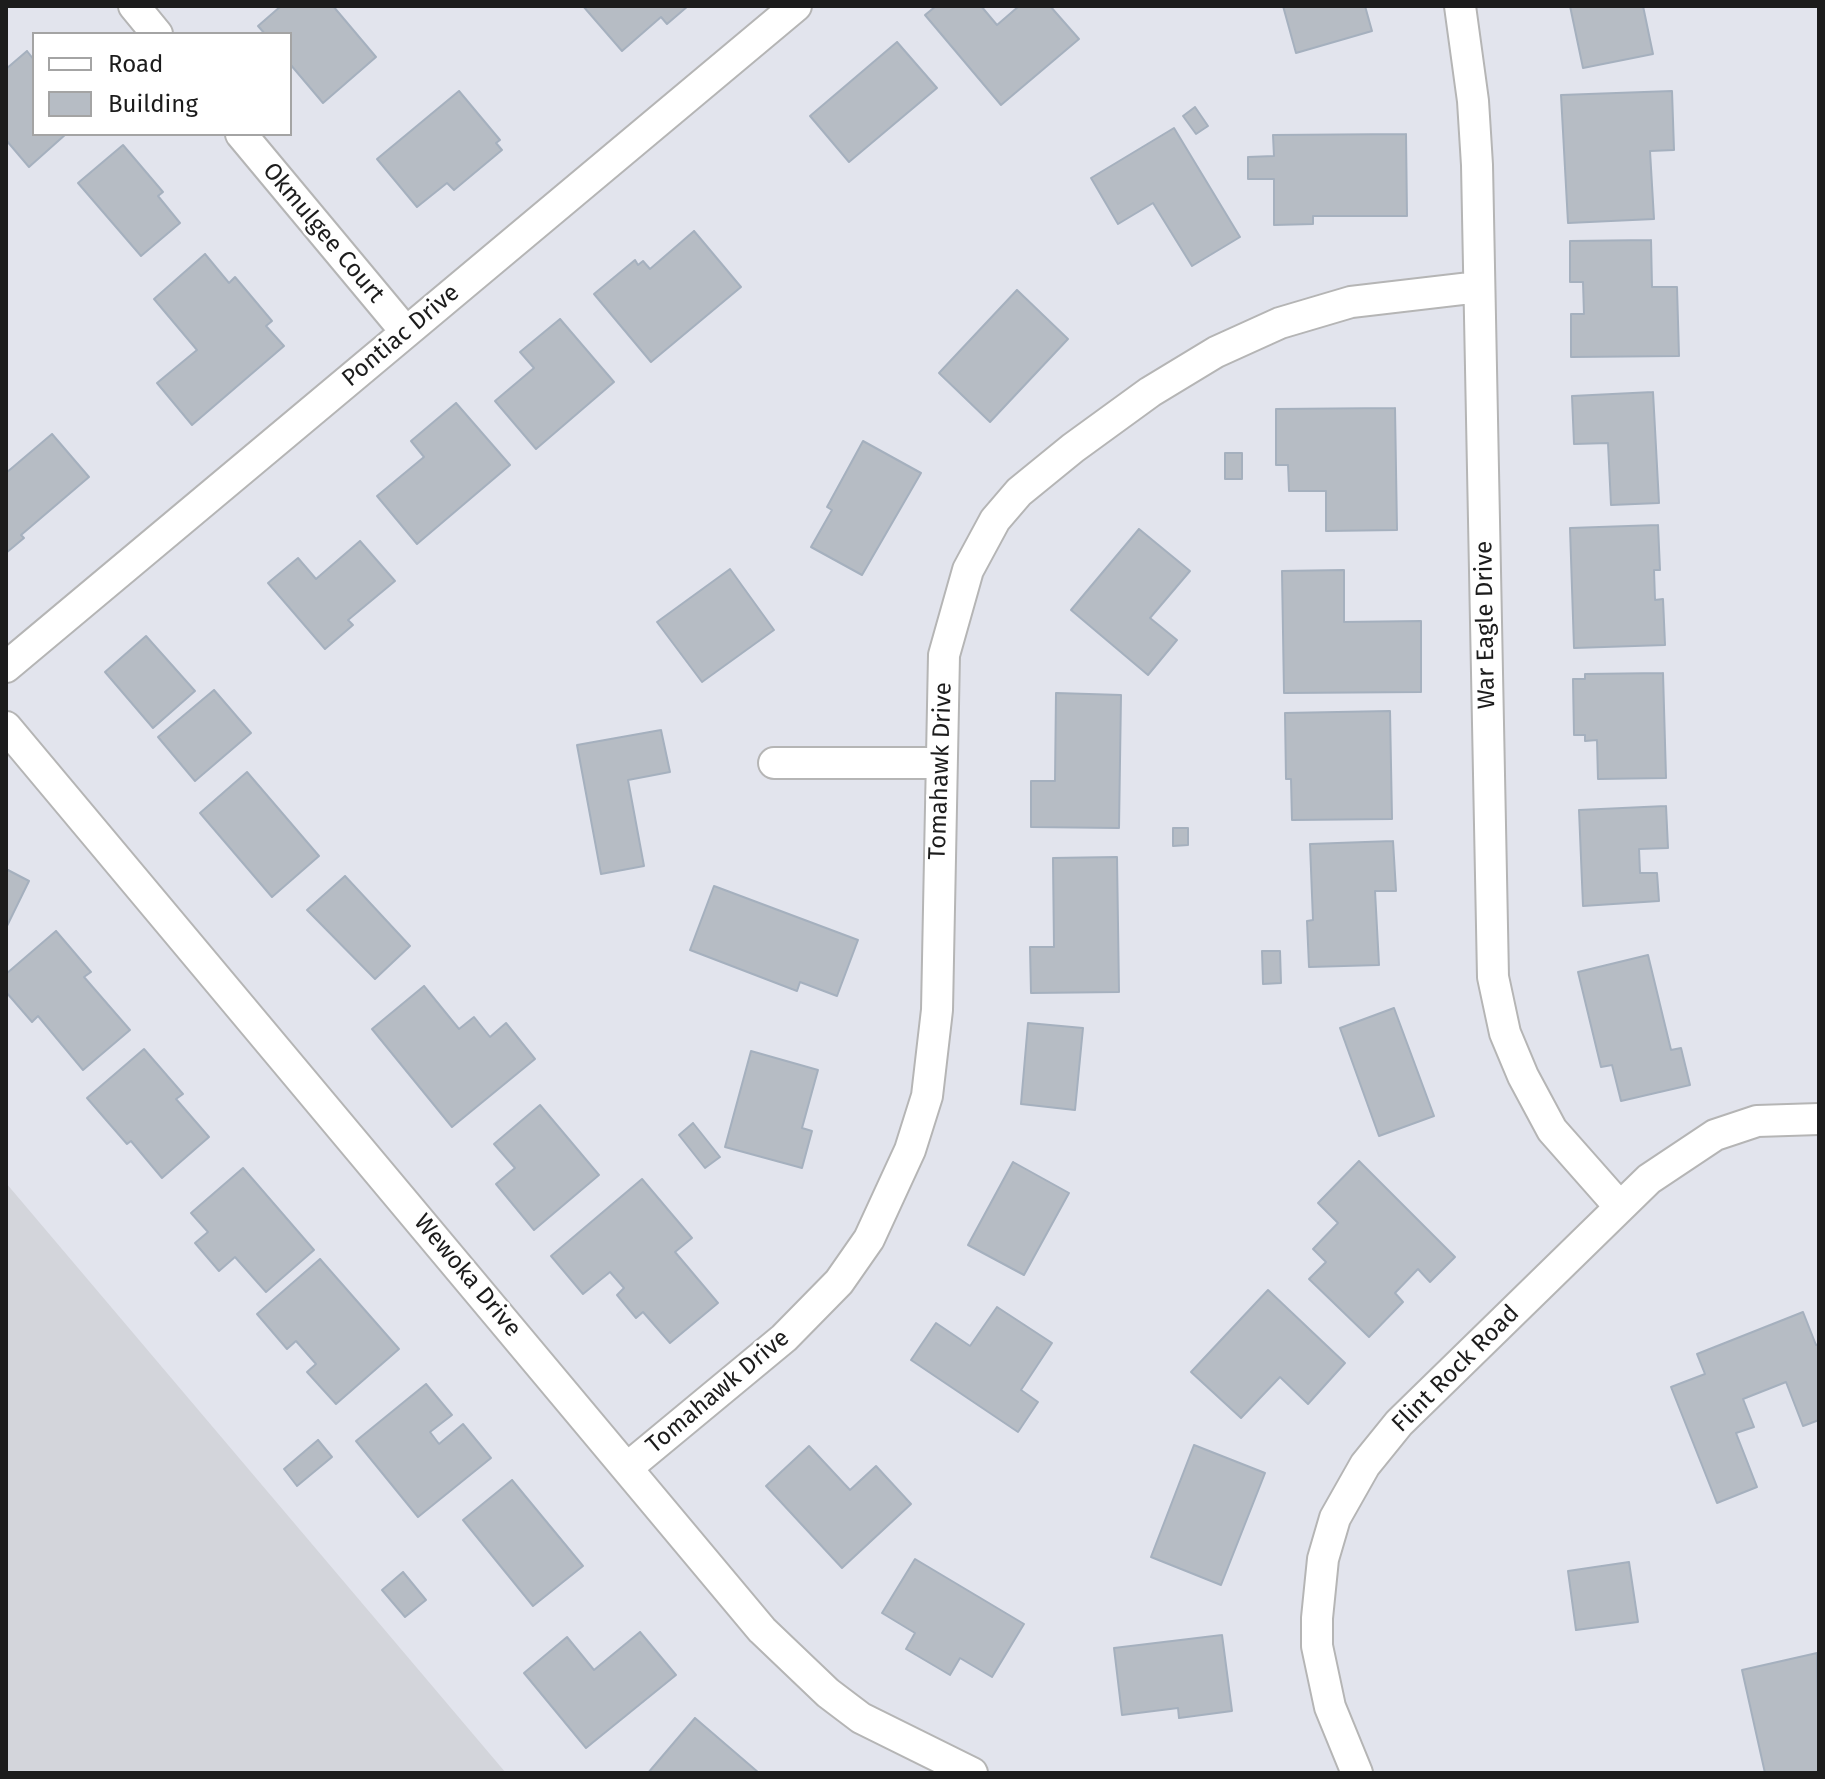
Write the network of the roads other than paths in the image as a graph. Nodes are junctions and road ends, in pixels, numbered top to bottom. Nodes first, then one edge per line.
1 (134, 6) edge
2 (796, 6) edge
3 (1460, 6) edge
4 (155, 32) edge
5 (243, 136) edge
6 (1479, 287) junction
7 (406, 332) junction
8 (6, 667) edge
9 (6, 727) edge
10 (774, 763) dead end
11 (940, 763) junction
12 (1819, 1119) edge
13 (1620, 1207) junction
14 (627, 1468) junction
15 (972, 1773) edge
16 (1357, 1773) edge

1 - 4 street
2 - 7 street, Pontiac Drive
3 - 6 street, War Eagle Drive
5 - 7 street, Okmulgee Court
6 - 11 street, Tomahawk Drive
6 - 13 street, War Eagle Drive
7 - 8 street, Pontiac Drive
9 - 14 street, Wewoka Drive
10 - 11 street
11 - 14 street, Tomahawk Drive
12 - 13 street, Flint Rock Road
13 - 16 street, Flint Rock Road
14 - 15 street, Wewoka Drive

